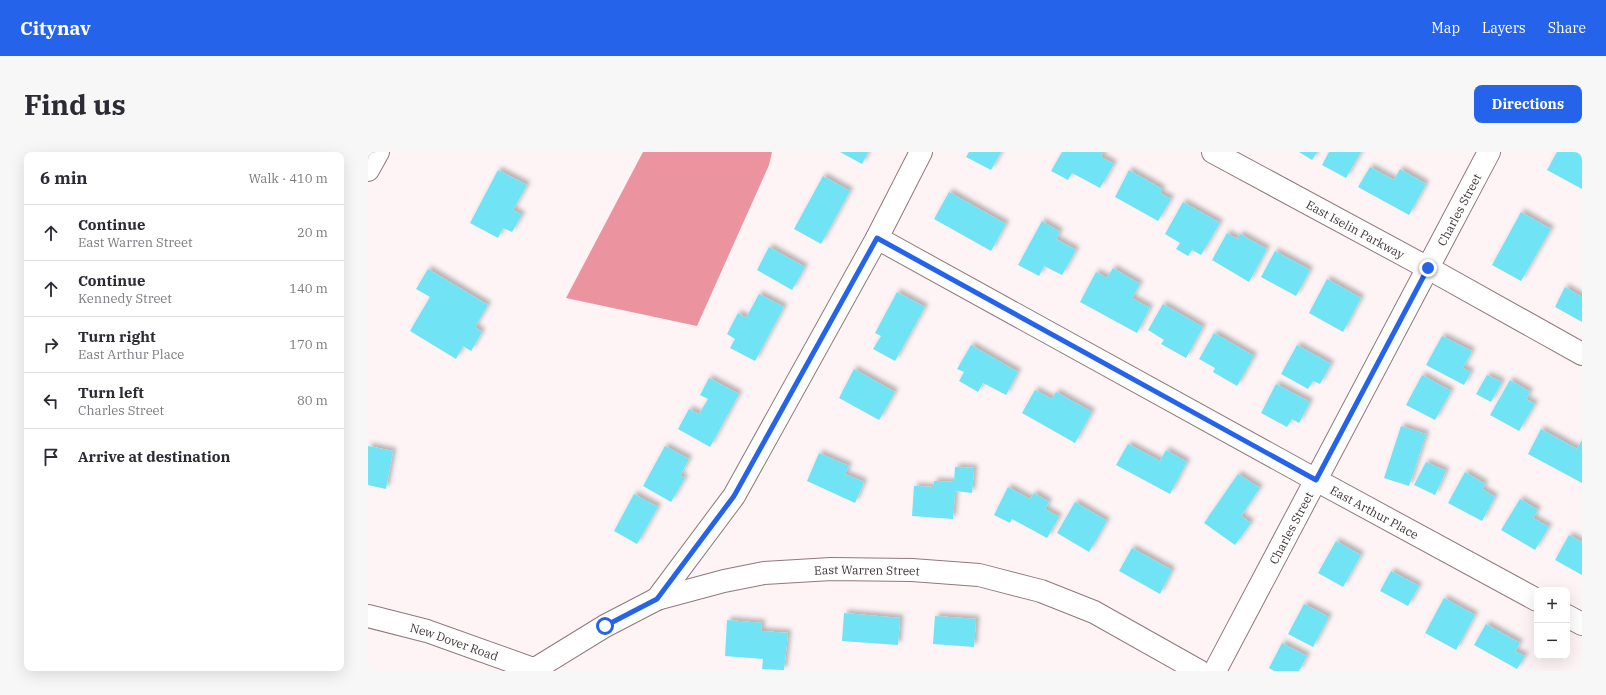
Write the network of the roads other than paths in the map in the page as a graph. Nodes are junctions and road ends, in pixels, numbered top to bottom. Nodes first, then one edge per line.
1 (378, 152) edge
2 (921, 152) edge
3 (1213, 152) edge
4 (1489, 152) edge
5 (368, 170) edge
6 (877, 238) junction
7 (1428, 268) junction
8 (1582, 354) edge
9 (1316, 480) junction
10 (1534, 598) edge
11 (657, 599) junction
12 (368, 616) edge
13 (1570, 618) edge
14 (1582, 624) edge
15 (536, 670) edge
16 (1199, 671) edge
17 (1216, 671) edge

1 - 5 street
2 - 6 street
3 - 7 street, East Iselin Parkway
4 - 7 street, Charles Street
6 - 9 street, East Arthur Place
6 - 11 street
7 - 8 street, East Iselin Parkway
7 - 9 street, Charles Street
9 - 10 street, East Arthur Place
9 - 17 street, Charles Street
11 - 15 street, East Warren Street
11 - 16 street, East Warren Street
12 - 15 street, New Dover Road
13 - 14 street

